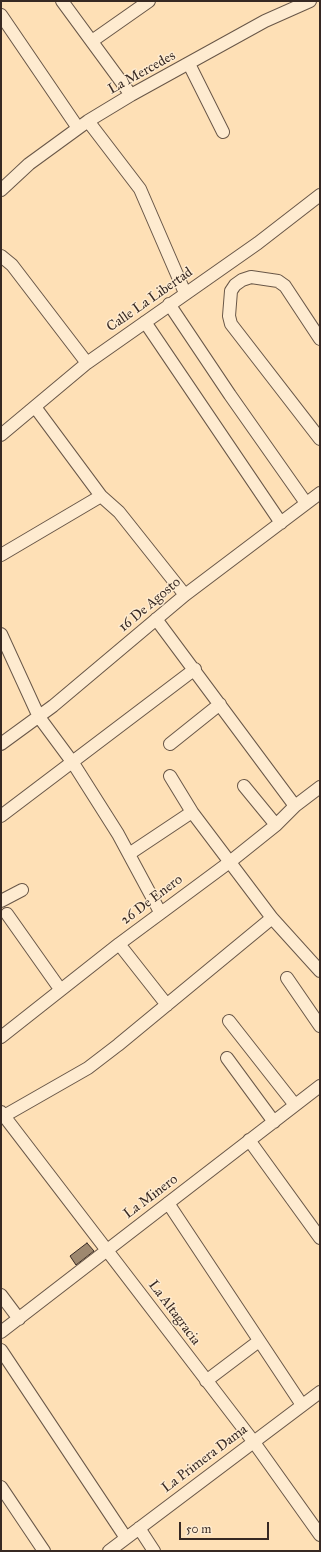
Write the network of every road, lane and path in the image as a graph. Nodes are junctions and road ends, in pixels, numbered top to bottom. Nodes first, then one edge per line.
1 (62, 1) edge
2 (149, 1) edge
3 (310, 1) edge
4 (318, 1) edge
5 (320, 4) edge
6 (1, 15) edge
7 (92, 41) junction
8 (189, 64) junction
9 (131, 95) junction
10 (83, 124) junction
11 (223, 132) dead end
12 (1, 190) edge
13 (320, 195) edge
14 (1, 256) edge
15 (185, 293) junction
16 (169, 304) junction
17 (145, 322) junction
18 (320, 339) edge
19 (87, 363) junction
20 (35, 407) junction
21 (1, 435) edge
22 (320, 438) edge
23 (320, 492) edge
24 (101, 496) junction
25 (306, 503) junction
26 (281, 523) junction
27 (1, 555) edge
28 (186, 595) junction
29 (156, 619) junction
30 (1, 634) edge
31 (194, 669) junction
32 (220, 704) junction
33 (39, 717) junction
34 (1, 744) edge
35 (170, 744) dead end
36 (73, 763) junction
37 (170, 776) dead end
38 (244, 786) dead end
39 (320, 787) edge
40 (296, 806) junction
41 (192, 812) junction
42 (1, 816) edge
43 (276, 825) junction
44 (129, 854) junction
45 (231, 861) junction
46 (22, 890) dead end
47 (1, 901) edge
48 (160, 912) junction
49 (7, 914) dead end
50 (272, 918) junction
51 (119, 944) junction
52 (320, 971) edge
53 (287, 978) dead end
54 (60, 989) junction
55 (167, 1005) junction
56 (229, 1021) dead end
57 (320, 1026) edge
58 (1, 1037) edge
59 (227, 1058) dead end
60 (320, 1086) edge
61 (295, 1105) junction
62 (2, 1114) edge
63 (274, 1122) junction
64 (249, 1140) junction
65 (168, 1203) junction
66 (320, 1238) edge
67 (106, 1250) junction
68 (1, 1295) edge
69 (19, 1319) junction
70 (1, 1332) edge
71 (259, 1341) junction
72 (1, 1350) edge
73 (206, 1381) junction
74 (320, 1392) edge
75 (302, 1405) junction
76 (253, 1442) junction
77 (1, 1487) edge
78 (139, 1528) junction
79 (320, 1535) edge
80 (126, 1538) junction
81 (44, 1551) edge
82 (109, 1551) edge
83 (154, 1551) edge

1 - 7 street
2 - 7 street
3 - 8 street, La Mercedes
4 - 5 street
6 - 10 street
7 - 9 street
8 - 9 street, La Mercedes
8 - 11 street
9 - 10 street, La Mercedes
10 - 12 street, La Mercedes
10 - 15 street
13 - 15 street, Calle La Libertad
14 - 19 street
15 - 16 street, Calle La Libertad
16 - 17 street, Calle La Libertad
16 - 25 street
17 - 19 street, Calle La Libertad
17 - 26 street
18 - 22 street
19 - 20 street, Calle La Libertad
20 - 21 street, Calle La Libertad
20 - 24 street
23 - 25 street, 16 De Agosto
24 - 27 street
24 - 28 street
25 - 26 street, 16 De Agosto
26 - 28 street, 16 De Agosto
28 - 29 street, 16 De Agosto
29 - 31 street
29 - 33 street, 16 De Agosto
30 - 33 street
31 - 32 street
31 - 36 street
32 - 35 street
32 - 40 street
33 - 34 street, 16 De Agosto
33 - 36 street
36 - 42 street
36 - 44 street
37 - 41 street
38 - 43 street
39 - 40 street, 26 De Enero
40 - 43 street, 26 De Enero
41 - 44 street
41 - 45 street
43 - 45 street, 26 De Enero
44 - 48 street
45 - 48 street, 26 De Enero
45 - 50 street
46 - 47 street
48 - 51 street, 26 De Enero
49 - 54 street
50 - 52 street
50 - 55 street
51 - 54 street, 26 De Enero
51 - 55 street
53 - 57 street
54 - 58 street, 26 De Enero
55 - 62 street
56 - 61 street
59 - 63 street
60 - 61 street, La Minero
61 - 63 street, La Minero
62 - 67 street, La Altagracia
63 - 64 street, La Minero
64 - 65 street, La Minero
64 - 66 street
65 - 67 street, La Minero
65 - 71 street
67 - 69 street, La Minero
67 - 73 street, La Altagracia
68 - 69 street
69 - 70 street, La Minero
71 - 73 street
71 - 75 street
72 - 80 street
73 - 76 street, La Altagracia
74 - 75 street, La Primera Dama
75 - 76 street, La Primera Dama
76 - 78 street, La Primera Dama
76 - 79 street, La Altagracia
77 - 81 street
78 - 80 street, La Primera Dama
78 - 83 street
80 - 82 street, La Primera Dama

